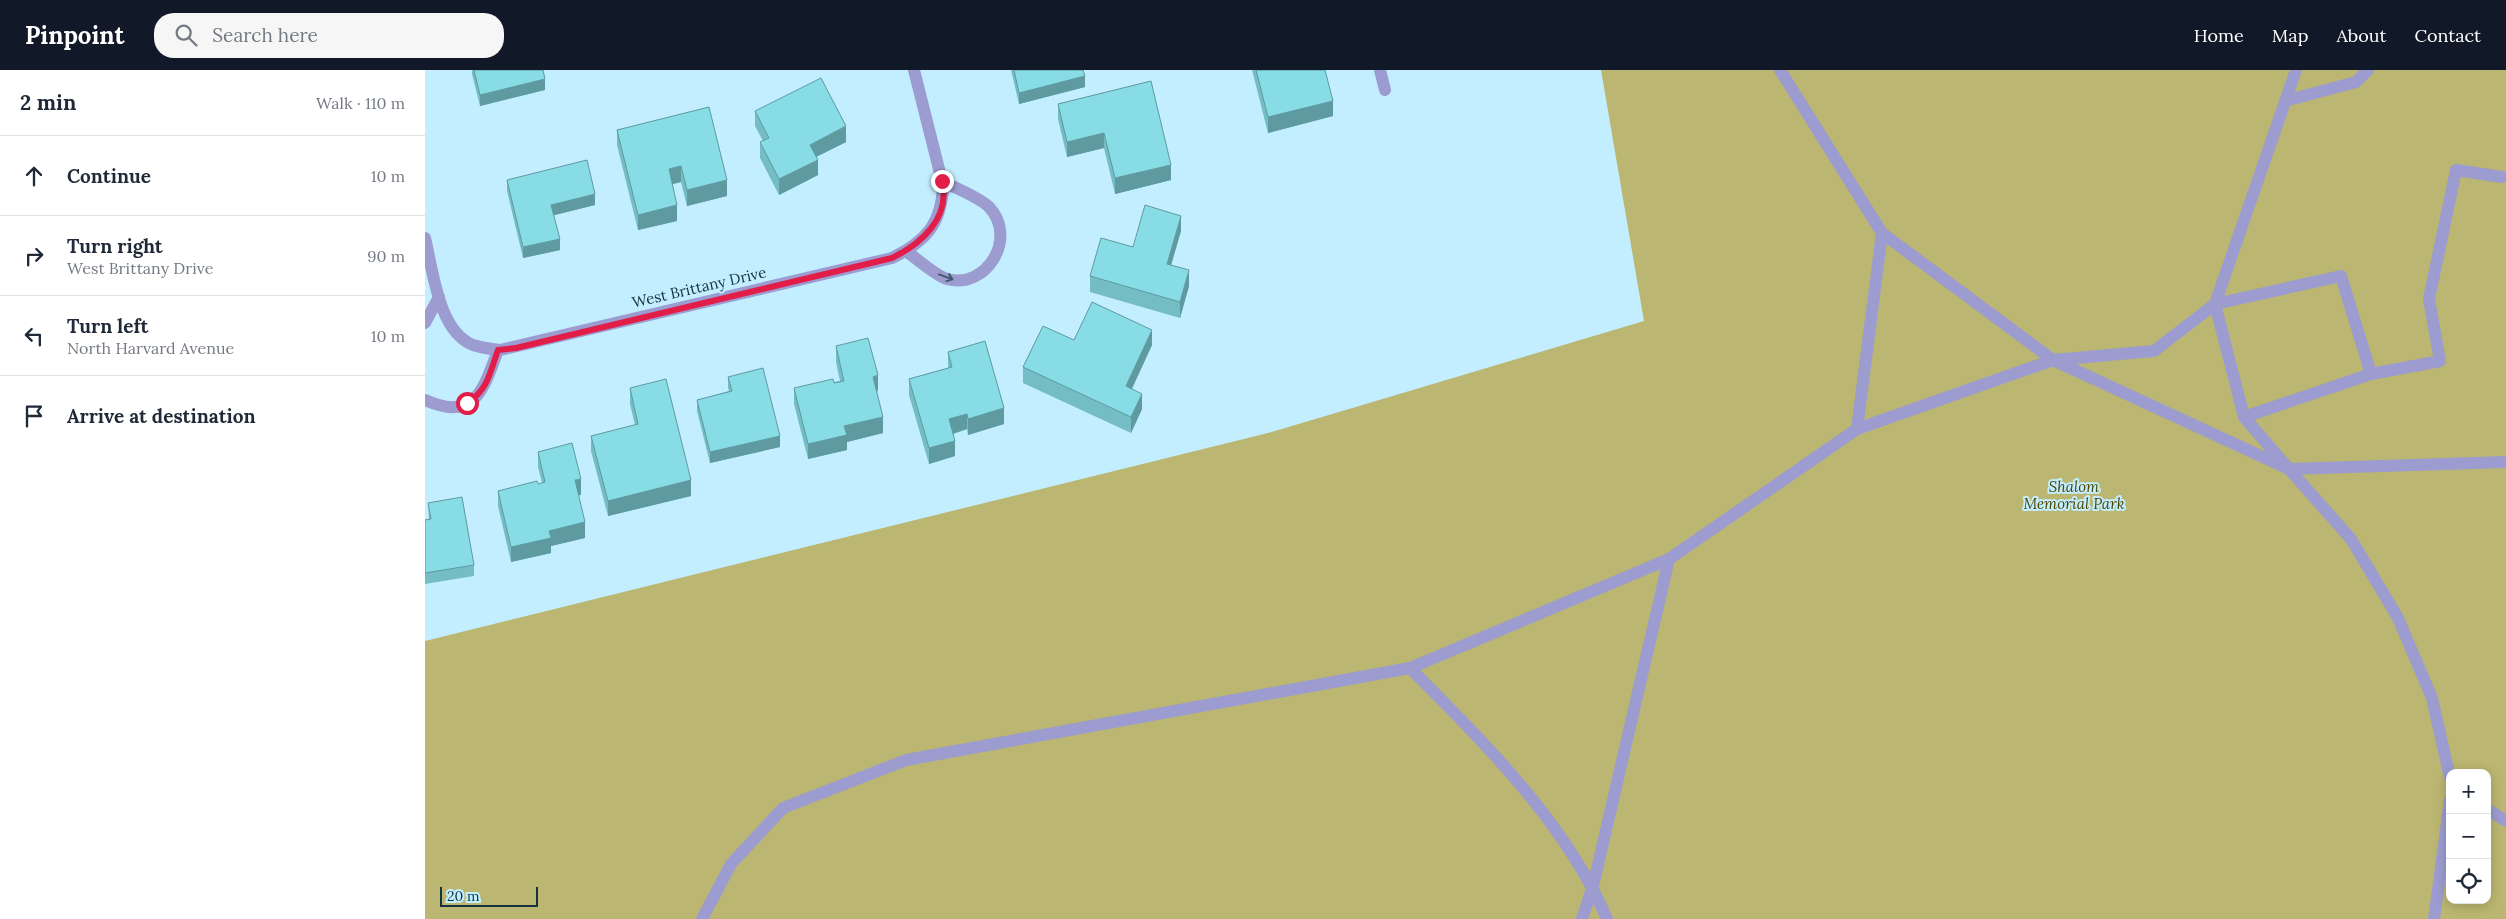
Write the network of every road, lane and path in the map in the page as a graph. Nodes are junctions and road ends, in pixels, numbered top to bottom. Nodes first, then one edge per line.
1 (914, 70) edge
2 (1380, 70) edge
3 (1780, 70) edge
4 (2296, 70) edge
5 (2369, 70) edge
6 (1385, 90) dead end
7 (2285, 101) junction
8 (2502, 177) dead end
9 (942, 181) junction
10 (1882, 233) junction
11 (425, 238) edge
12 (906, 251) junction
13 (439, 297) junction
14 (2215, 304) junction
15 (425, 323) edge
16 (498, 350) junction
17 (2053, 360) junction
18 (2371, 374) junction
19 (425, 400) edge
20 (2244, 417) junction
21 (1857, 429) junction
22 (2506, 462) edge
23 (2289, 469) junction
24 (1669, 559) junction
25 (1410, 668) junction
26 (2448, 769) edge
27 (2491, 812) edge
28 (2448, 814) edge
29 (2506, 821) edge
30 (1593, 886) junction
31 (702, 919) edge
32 (1582, 919) edge
33 (1607, 919) edge
34 (2434, 919) edge

1 - 9 street
2 - 6 street
3 - 10 street
4 - 7 street
5 - 7 street
7 - 14 street
8 - 18 street
9 - 12 street, West Brittany Drive
12 -> 9 street
10 - 17 street
10 - 21 street
11 - 13 street
12 - 16 street, West Brittany Drive
13 - 15 street
13 - 16 street, West Brittany Drive
14 - 17 street
14 - 18 street
14 - 20 street
16 - 19 street
17 - 21 street
17 - 23 street
18 - 20 street
20 - 23 street
21 - 24 street
22 - 23 street
23 - 26 street
24 - 25 street
24 - 30 street
25 - 30 street
25 - 31 street
27 - 29 street
28 - 34 street
30 - 32 street
30 - 33 street

